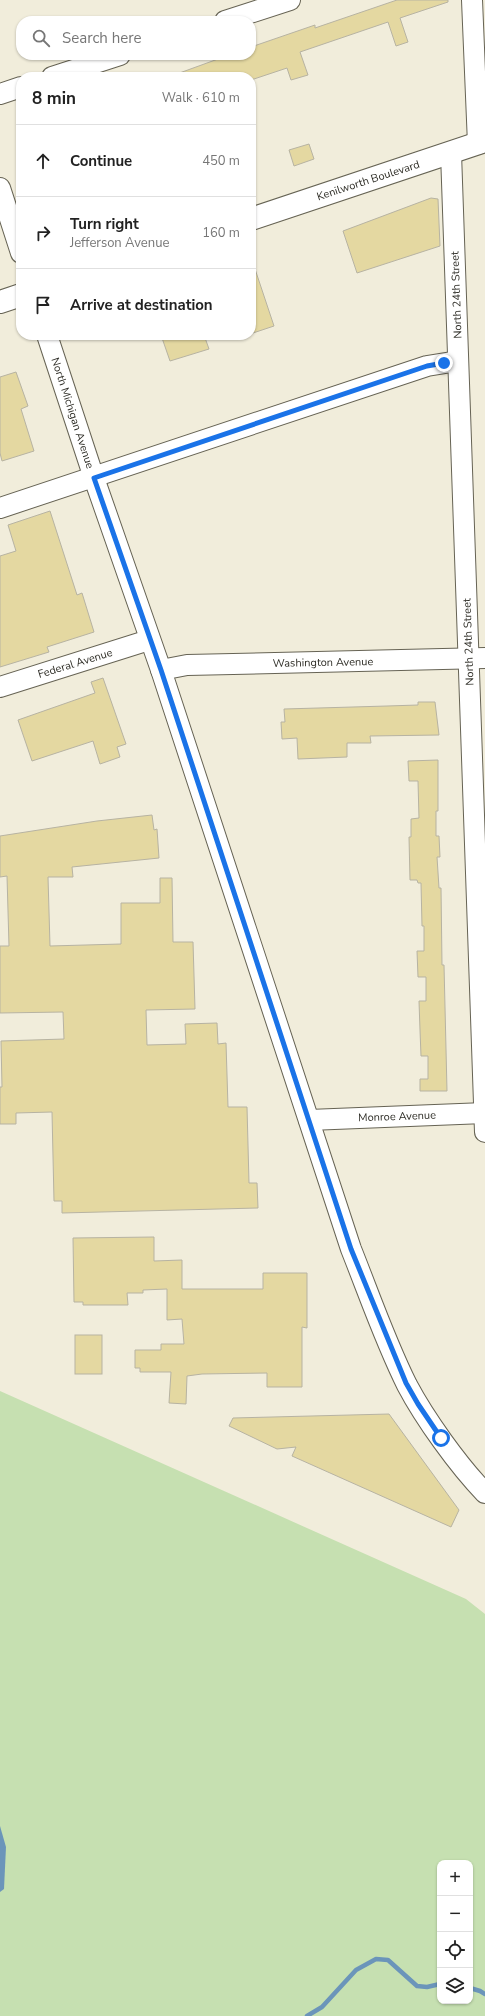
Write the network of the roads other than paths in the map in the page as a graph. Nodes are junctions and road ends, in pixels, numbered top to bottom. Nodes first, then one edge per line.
1 (290, 0) edge
2 (472, 0) edge
3 (240, 16) edge
4 (105, 60) edge
5 (67, 72) edge
6 (16, 89) edge
7 (0, 94) edge
8 (481, 143) edge
9 (451, 153) junction
10 (0, 188) edge
11 (256, 217) edge
12 (16, 238) edge
13 (16, 297) edge
14 (0, 302) edge
15 (49, 340) edge
16 (458, 361) junction
17 (94, 478) junction
18 (0, 508) edge
19 (149, 640) junction
20 (477, 659) edge
21 (161, 670) junction
22 (0, 687) edge
23 (485, 1119) edge
24 (309, 1120) junction
25 (485, 1493) edge

1 - 3 street
2 - 8 street
4 - 5 street
6 - 7 street
8 - 9 main road, Kenilworth Boulevard
9 - 11 main road, Kenilworth Boulevard
9 - 16 street, North 24th Street
10 - 12 street
13 - 14 main road
15 - 17 street, North Michigan Avenue
16 - 17 street
16 - 20 street, North 24th Street
17 - 18 street
17 - 19 street, North Michigan Avenue
19 - 21 street, North Michigan Avenue
19 - 22 street, Federal Avenue
20 - 21 street, Washington Avenue
20 - 23 street, North 24th Street
21 - 24 street, North Michigan Avenue
23 - 24 street, Monroe Avenue
24 - 25 street, North Michigan Avenue

